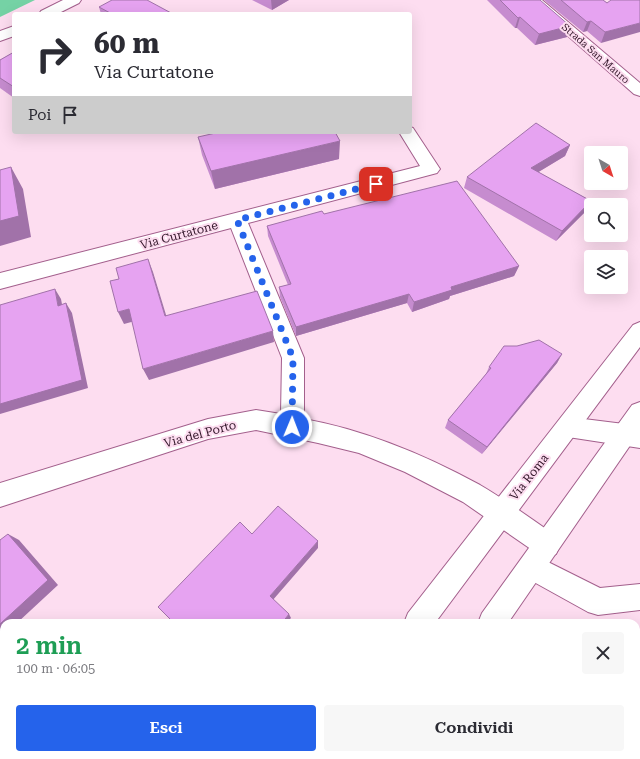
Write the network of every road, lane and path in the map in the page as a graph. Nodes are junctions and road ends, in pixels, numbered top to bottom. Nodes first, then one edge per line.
1 (74, 0) edge
2 (534, 0) edge
3 (50, 12) edge
4 (12, 31) edge
5 (0, 37) edge
6 (640, 91) edge
7 (408, 134) edge
8 (237, 220) junction
9 (0, 281) edge
10 (640, 331) edge
11 (640, 412) edge
12 (292, 427) junction
13 (568, 427) junction
14 (632, 436) edge
15 (0, 495) edge
16 (501, 513) junction
17 (547, 545) junction
18 (532, 567) junction
19 (640, 597) edge
20 (421, 619) edge
21 (495, 619) edge

1 - 3 street
2 - 6 street, Strada San Mauro
4 - 5 street
7 - 8 street, Via Curtatone
8 - 9 street, Via Curtatone
8 - 12 street
10 - 13 street, Via Roma
11 - 14 street
12 - 15 street, Via del Porto
12 - 16 street, Via del Porto
13 - 14 street
13 - 16 street, Via Roma
14 - 17 street
16 - 17 street, Via del Porto
16 - 20 street, Via Roma
17 - 18 street
18 - 19 street
18 - 21 street

